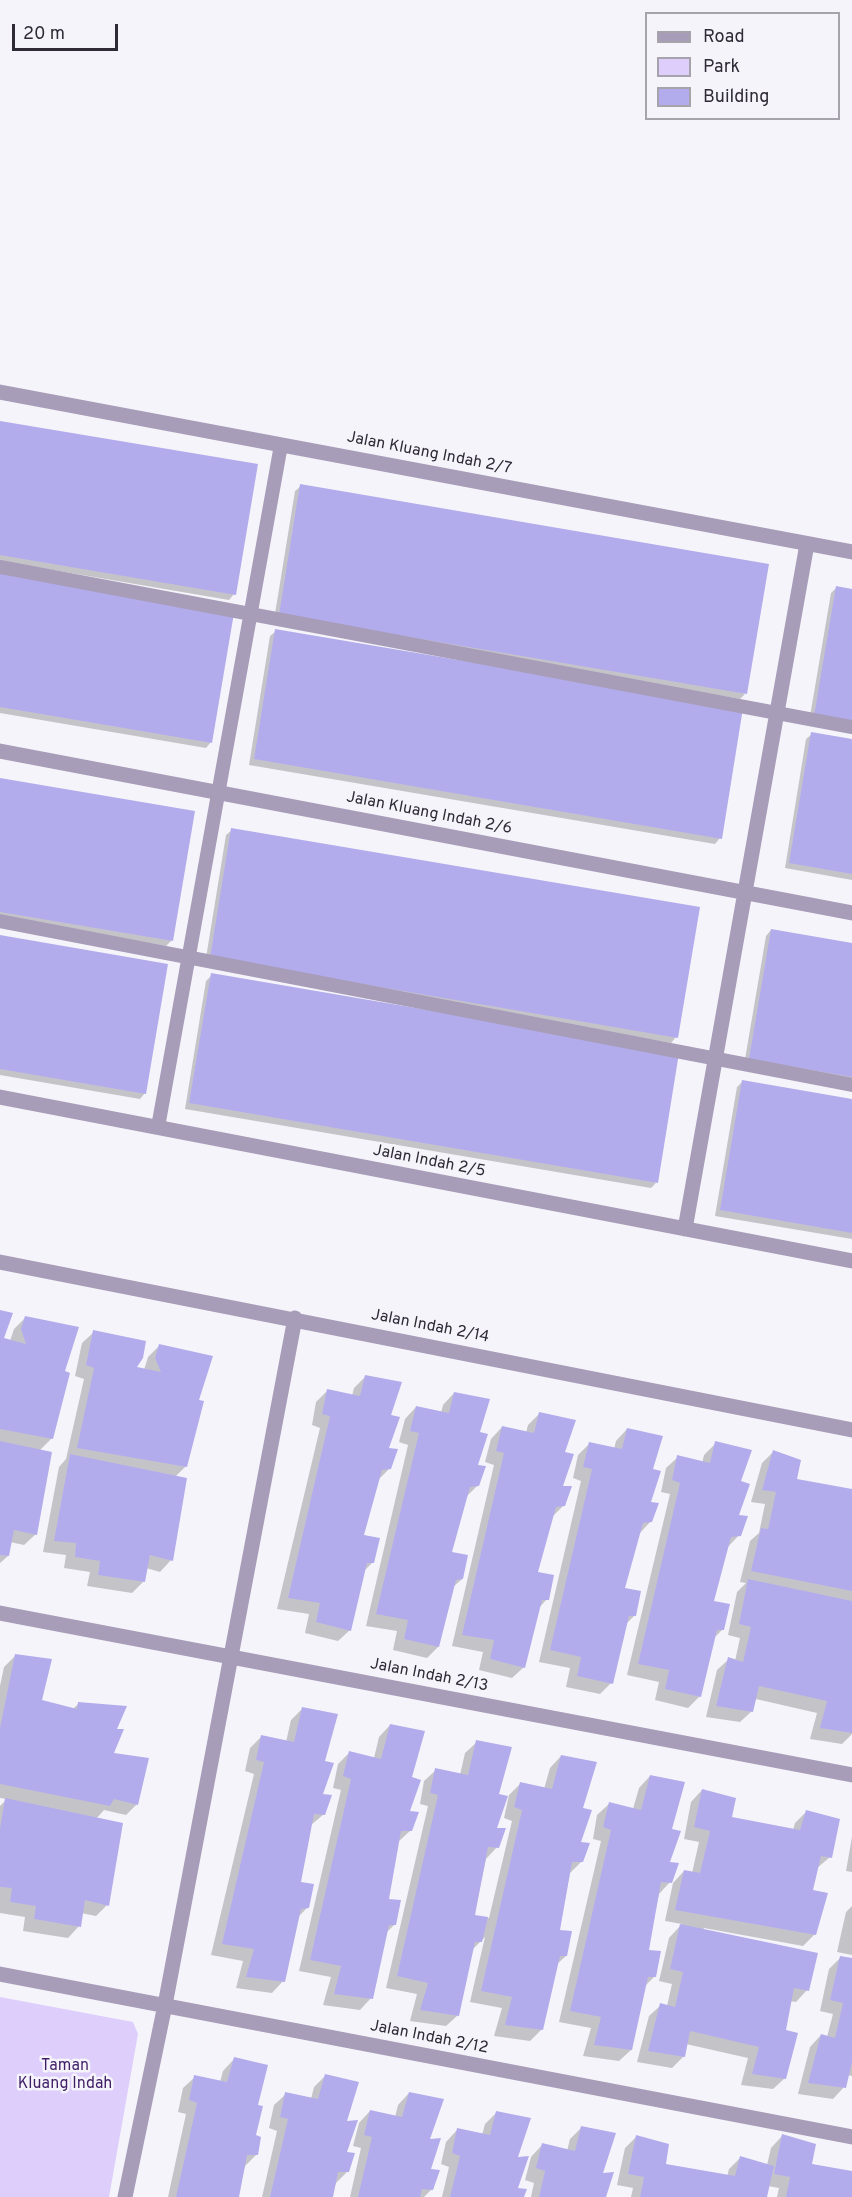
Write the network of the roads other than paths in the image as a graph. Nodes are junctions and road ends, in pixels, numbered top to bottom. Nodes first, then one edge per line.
1 (0, 392) edge
2 (281, 445) junction
3 (807, 543) junction
4 (852, 552) edge
5 (0, 567) edge
6 (250, 614) junction
7 (777, 713) junction
8 (852, 727) edge
9 (0, 751) edge
10 (218, 793) junction
11 (745, 892) junction
12 (852, 913) edge
13 (0, 921) edge
14 (188, 956) junction
15 (715, 1059) junction
16 (852, 1084) edge
17 (0, 1097) edge
18 (158, 1127) junction
19 (685, 1229) junction
20 (852, 1261) edge
21 (0, 1262) edge
22 (295, 1318) junction
23 (852, 1430) edge
24 (0, 1613) edge
25 (230, 1657) junction
26 (852, 1774) edge
27 (0, 1974) edge
28 (165, 2005) junction
29 (852, 2137) edge
30 (125, 2197) edge

1 - 2 street, Jalan Kluang Indah 2/7
2 - 3 street, Jalan Kluang Indah 2/7
2 - 6 lane
3 - 4 street, Jalan Kluang Indah 2/7
3 - 7 street
5 - 6 lane
6 - 7 lane
6 - 10 lane
7 - 8 lane
7 - 11 street
9 - 10 street, Jalan Kluang Indah 2/6
10 - 11 street, Jalan Kluang Indah 2/6
10 - 14 lane
11 - 12 street, Jalan Kluang Indah 2/6
11 - 15 street
13 - 14 lane
14 - 15 lane
14 - 18 lane
15 - 16 lane
15 - 19 street
17 - 18 street, Jalan Indah 2/5
18 - 19 street, Jalan Indah 2/5
19 - 20 street, Jalan Indah 2/5
21 - 22 street, Jalan Indah 2/14
22 - 23 street, Jalan Indah 2/14
22 - 25 street
24 - 25 street, Jalan Indah 2/13
25 - 26 street, Jalan Indah 2/13
25 - 28 street
27 - 28 street, Jalan Indah 2/12
28 - 29 street, Jalan Indah 2/12
28 - 30 street

